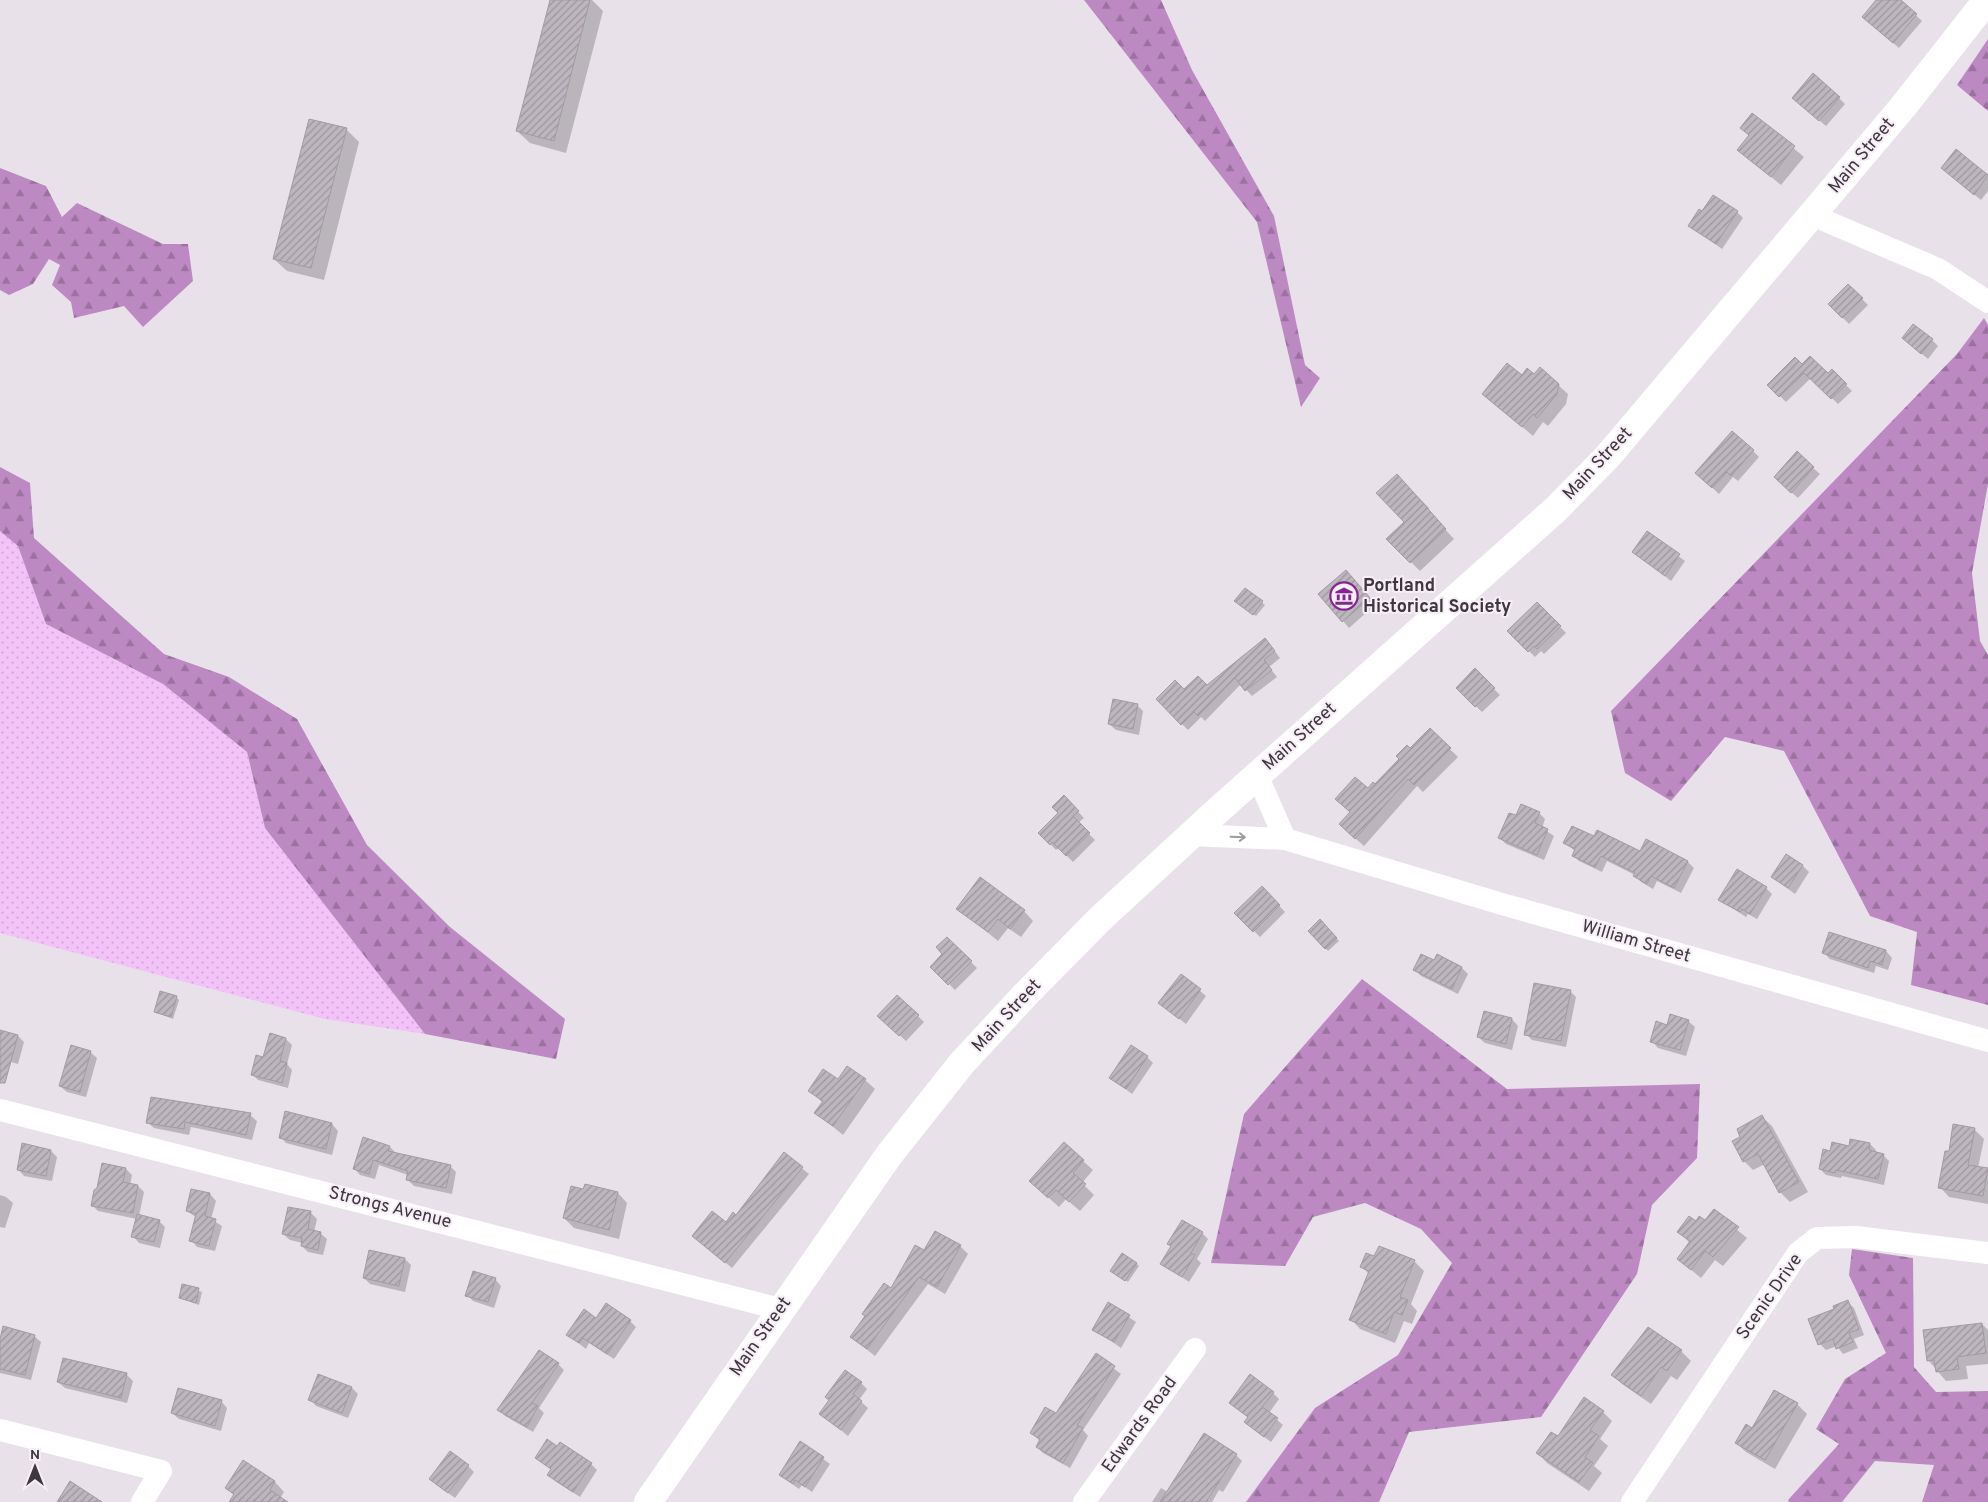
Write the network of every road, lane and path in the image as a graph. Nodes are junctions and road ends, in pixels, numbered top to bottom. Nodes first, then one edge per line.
1 (1987, 0) edge
2 (1812, 215) junction
3 (1988, 302) edge
4 (1257, 775) junction
5 (1191, 835) junction
6 (1285, 839) junction
7 (1988, 1041) edge
8 (0, 1110) edge
9 (1988, 1253) edge
10 (780, 1309) junction
11 (1195, 1349) dead end
12 (0, 1430) edge
13 (142, 1502) edge
14 (648, 1502) edge
15 (1084, 1502) edge
16 (1632, 1502) edge

1 - 2 main road, Main Street
2 - 3 street
2 - 4 main road, Main Street
4 - 5 main road, Main Street
4 - 6 street
5 -> 6 street, William Street
5 - 10 main road, Main Street
6 - 7 street, William Street
8 - 10 street, Strongs Avenue
9 - 16 street, Scenic Drive
10 - 14 main road, Main Street
11 - 15 street, Edwards Road
12 - 13 street

